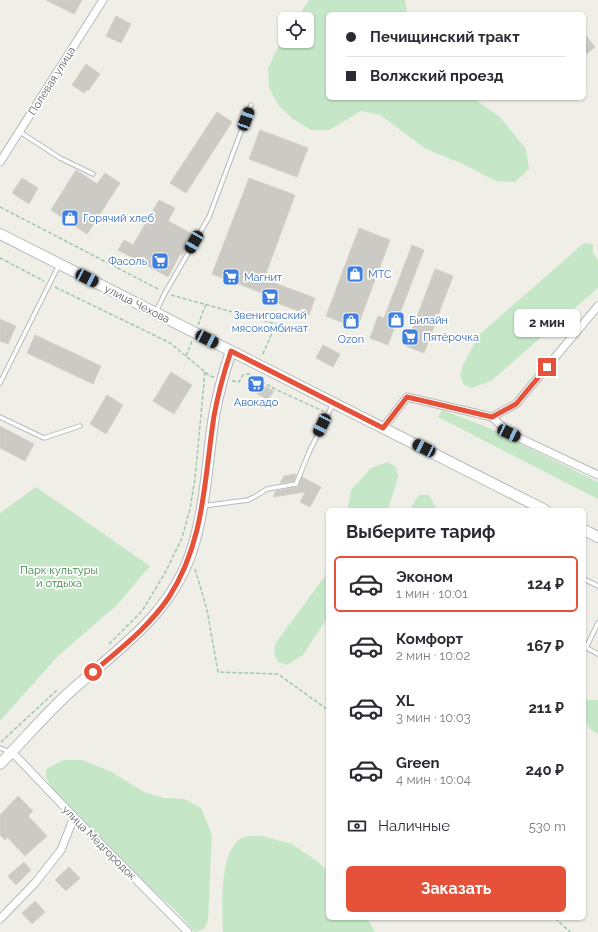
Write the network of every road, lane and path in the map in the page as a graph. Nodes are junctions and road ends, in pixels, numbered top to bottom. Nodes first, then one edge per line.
1 (103, 0) edge
2 (251, 105) dead end
3 (20, 132) junction
4 (0, 162) edge
5 (93, 174) dead end
6 (0, 207) edge
7 (0, 234) edge
8 (0, 258) edge
9 (59, 264) junction
10 (49, 284) junction
11 (165, 293) junction
12 (598, 306) edge
13 (156, 313) junction
14 (231, 351) junction
15 (258, 365) junction
16 (205, 372) junction
17 (253, 376) junction
18 (222, 379) junction
19 (0, 383) edge
20 (333, 403) junction
21 (328, 413) junction
22 (0, 417) edge
23 (492, 417) junction
24 (80, 426) dead end
25 (383, 428) junction
26 (598, 475) edge
27 (202, 506) junction
28 (541, 508) edge
29 (586, 531) edge
30 (598, 537) edge
31 (190, 554) junction
32 (586, 580) edge
33 (598, 586) edge
34 (598, 623) edge
35 (109, 644) dead end
36 (586, 646) edge
37 (586, 648) edge
38 (598, 654) edge
39 (57, 689) dead end
40 (326, 709) edge
41 (0, 744) edge
42 (0, 748) edge
43 (12, 752) junction
44 (0, 764) edge
45 (74, 817) junction
46 (0, 919) edge
47 (557, 920) edge
48 (188, 932) edge
49 (570, 932) edge

1 - 3 street, Полевая улица
2 - 11 lane
3 - 4 street, Полевая улица
3 - 5 lane
6 - 11 path
7 - 9 street, улица Чехова
8 - 10 path
9 - 10 lane
9 - 13 street, улица Чехова
10 - 16 path
10 - 19 lane
11 - 13 lane
11 - 15 path
12 - 23 street
13 - 14 street, улица Чехова
14 - 15 street, улица Чехова
14 - 18 street
15 - 17 path
15 - 20 street, улица Чехова
16 - 18 path
16 - 35 path
17 - 18 path
17 - 21 path
18 - 27 street
20 - 21 lane
20 - 25 street, улица Чехова
21 - 27 lane
22 - 24 lane
23 - 25 street
23 - 26 street
25 - 28 street, улица Чехова
27 - 31 street
29 - 30 street
31 - 40 path
31 - 43 street
32 - 33 lane
34 - 36 lane
37 - 38 lane
39 - 41 path
42 - 43 lane
43 - 44 street
43 - 45 street, улица Медгородок
45 - 46 street
45 - 48 street, улица Медгородок
47 - 49 path

